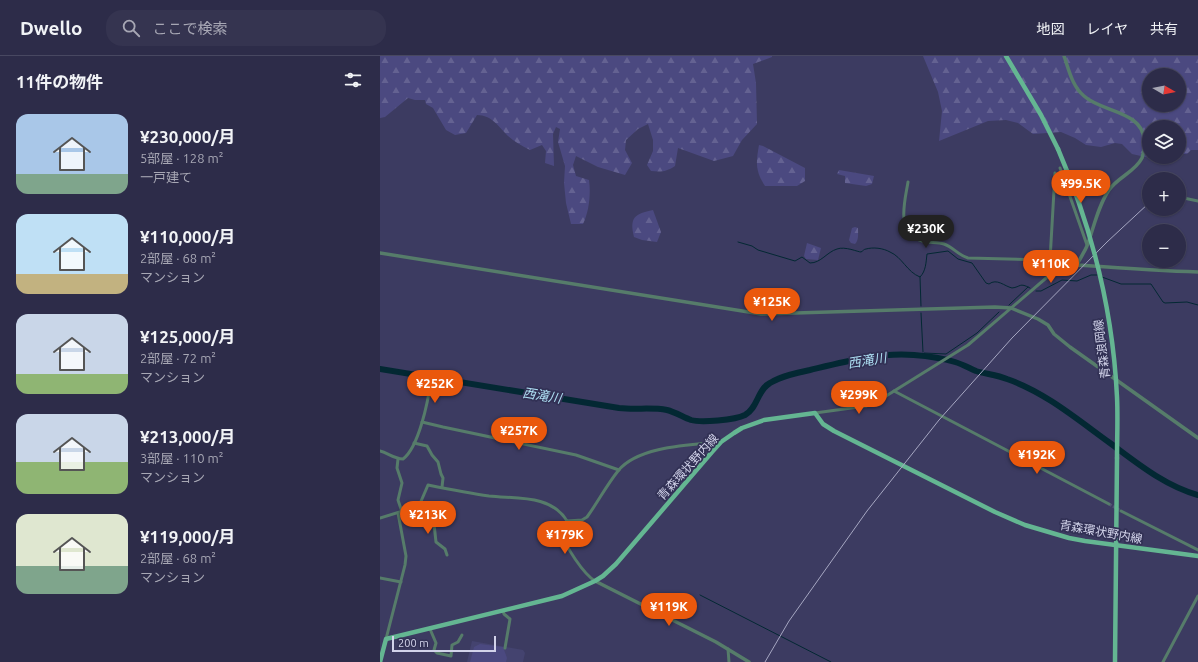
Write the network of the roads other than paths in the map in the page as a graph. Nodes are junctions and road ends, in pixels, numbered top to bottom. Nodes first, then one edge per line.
1 (1006, 56) edge
2 (1064, 56) edge
3 (1060, 168) dead end
4 (1055, 173) dead end
5 (908, 182) dead end
6 (1186, 198) edge
7 (1198, 201) edge
8 (1087, 245) junction
9 (380, 253) edge
10 (1050, 260) junction
11 (1067, 265) junction
12 (1077, 265) junction
13 (1198, 272) edge
14 (1011, 308) junction
15 (431, 381) dead end
16 (894, 391) junction
17 (815, 413) junction
18 (422, 422) junction
19 (1198, 438) edge
20 (721, 442) junction
21 (414, 443) junction
22 (380, 451) edge
23 (398, 459) junction
24 (619, 470) junction
25 (442, 487) junction
26 (1109, 504) tunnel mouth
27 (420, 506) junction
28 (1121, 511) tunnel mouth
29 (400, 512) junction
30 (380, 518) edge
31 (567, 521) junction
32 (1116, 546) junction
33 (1198, 550) edge
34 (447, 556) dead end
35 (1198, 556) edge
36 (380, 578) edge
37 (594, 581) junction
38 (401, 582) junction
39 (1198, 596) edge
40 (503, 611) junction
41 (430, 629) junction
42 (462, 635) dead end
43 (386, 639) junction
44 (505, 648) dead end
45 (728, 649) junction
46 (380, 662) edge
47 (729, 662) edge
48 (749, 662) edge
49 (1115, 662) edge
50 (1163, 662) edge

1 - 32 main road, 青森浪岡線, bridge
2 - 8 street
3 - 8 street
4 - 10 street
5 - 10 street
6 - 7 street
8 - 12 street
9 - 14 street
10 - 11 street
11 - 12 street
11 - 14 street
12 - 13 street
14 - 16 street
14 - 19 street
15 - 18 street
16 - 17 street
16 - 26 street
17 - 20 main road, 青森環状野内線
17 - 32 main road, 青森環状野内線
18 - 21 street
18 - 24 street
20 - 24 street
20 - 37 main road, 青森環状野内線
21 - 23 street
21 - 25 street
22 - 23 street
23 - 29 street
24 - 31 street
25 - 27 street
25 - 31 street
27 - 29 street
27 - 34 street
28 - 33 street
29 - 30 street
29 - 38 street
31 - 37 street
32 - 35 main road, 青森環状野内線
32 - 49 main road, 青森浪岡線
36 - 38 street
37 - 40 main road, 青森環状野内線
37 - 45 street
38 - 43 street
39 - 50 street
40 - 41 main road, 青森環状野内線
40 - 44 street
41 - 42 street
41 - 43 main road, 青森環状野内線
43 - 46 main road
45 - 47 street
45 - 48 street

